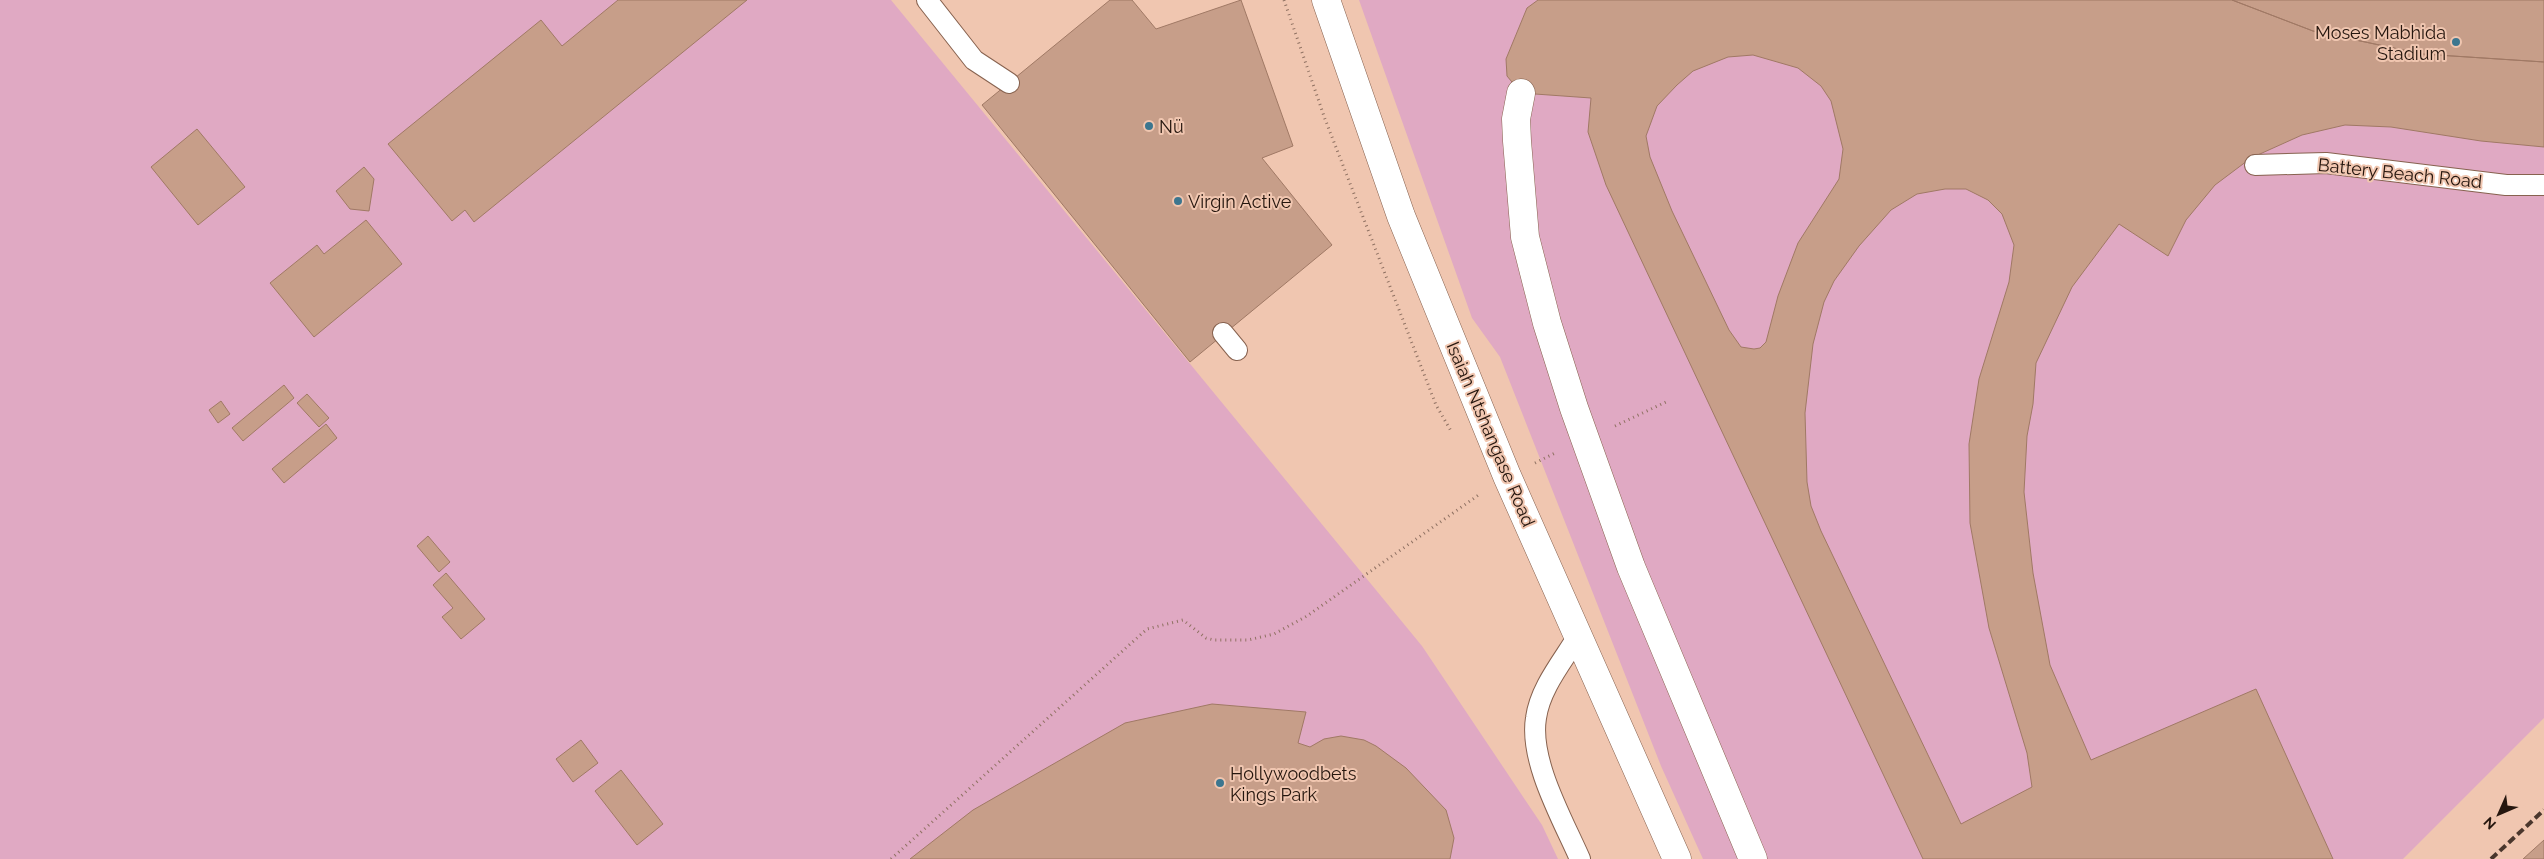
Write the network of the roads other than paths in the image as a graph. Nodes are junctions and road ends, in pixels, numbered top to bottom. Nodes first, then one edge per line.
1 (927, 0) edge
2 (1326, 0) edge
3 (1009, 83) dead end
4 (1521, 93) dead end
5 (2255, 165) dead end
6 (2544, 185) edge
7 (1223, 333) dead end
8 (1237, 350) dead end
9 (1578, 636) junction
10 (1580, 859) edge
11 (1677, 859) edge
12 (1753, 859) edge

1 - 3 lane
2 - 9 street, Isaiah Ntshangase Road
4 - 12 street
5 - 6 lane, Battery Beach Road
7 - 8 lane
9 - 10 lane
9 - 11 street, Isaiah Ntshangase Road

